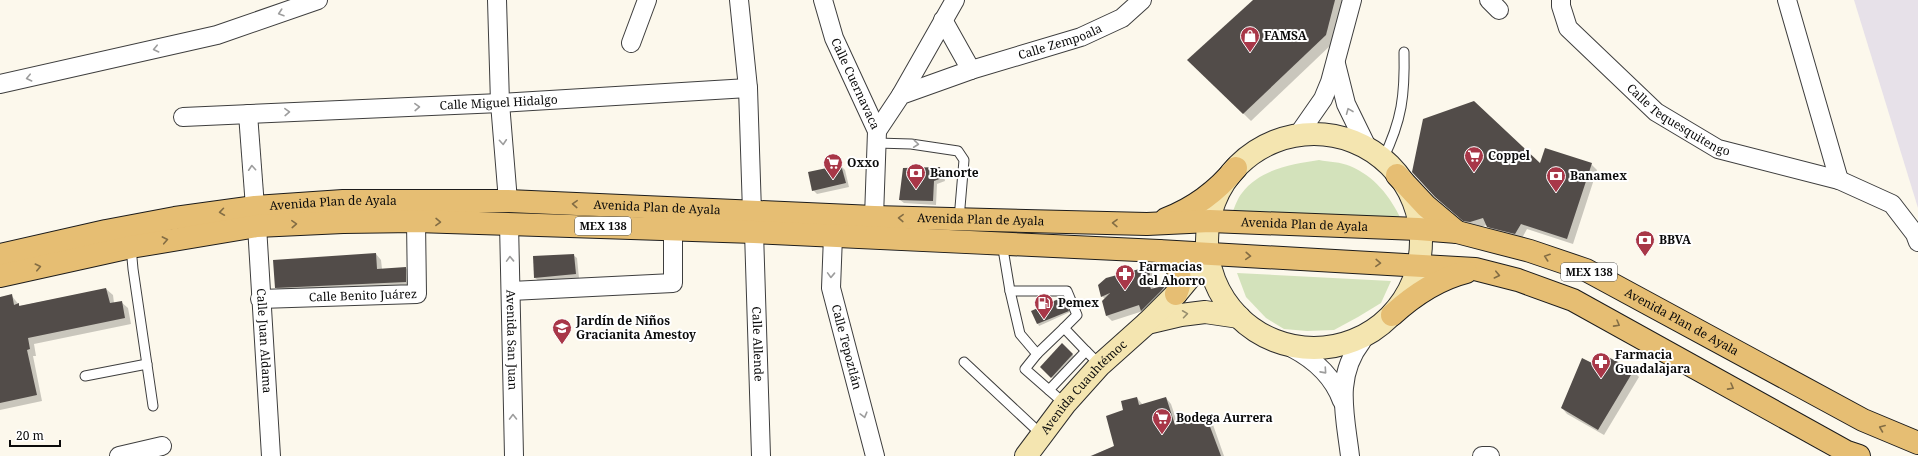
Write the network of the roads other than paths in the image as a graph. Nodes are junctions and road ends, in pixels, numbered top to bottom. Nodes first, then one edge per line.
1 (318, 0) edge
2 (497, 0) edge
3 (647, 0) edge
4 (739, 0) edge
5 (822, 0) edge
6 (955, 0) edge
7 (1142, 0) edge
8 (1352, 0) edge
9 (1561, 0) edge
10 (1787, 0) edge
11 (943, 20) junction
12 (631, 43) dead end
13 (1404, 52) dead end
14 (1336, 63) junction
15 (971, 70) junction
16 (0, 84) edge
17 (748, 88) junction
18 (901, 95) junction
19 (500, 103) junction
20 (248, 114) junction
21 (182, 117) dead end
22 (1300, 132) junction
23 (877, 137) junction
24 (1366, 145) junction
25 (1383, 159) junction
26 (1236, 168) junction
27 (1397, 175) junction
28 (1840, 180) junction
29 (508, 201) junction
30 (256, 216) junction
31 (874, 217) junction
32 (959, 219) junction
33 (416, 221) junction
34 (1210, 221) junction
35 (753, 222) junction
36 (509, 223) junction
37 (1147, 224) junction
38 (673, 228) junction
39 (1418, 229) junction
40 (1457, 232) junction
41 (833, 236) junction
42 (1918, 242) edge
43 (1002, 243) junction
44 (131, 247) junction
45 (1159, 251) junction
46 (1210, 254) junction
47 (0, 255) edge
48 (1417, 265) junction
49 (1475, 269) junction
50 (0, 276) edge
51 (1010, 291) junction
52 (511, 292) junction
53 (1176, 294) junction
54 (260, 298) junction
55 (1392, 315) junction
56 (1239, 317) junction
57 (1147, 323) junction
58 (1064, 328) junction
59 (1362, 340) junction
60 (1292, 348) junction
61 (1037, 354) junction
62 (1093, 358) junction
63 (964, 362) dead end
64 (147, 364) junction
65 (85, 376) dead end
66 (1057, 397) junction
67 (153, 406) dead end
68 (1344, 409) junction
69 (1042, 435) junction
70 (1918, 443) edge
71 (162, 446) dead end
72 (119, 456) edge
73 (271, 456) edge
74 (514, 456) edge
75 (761, 456) edge
76 (875, 456) edge
77 (1026, 456) edge
78 (1350, 456) edge
79 (1482, 456) edge
80 (1490, 456) edge
81 (1859, 456) edge

1 -> 16 street
2 - 19 street
3 - 12 street
4 - 17 street, Calle Allende
5 - 23 street, Calle Cuernavaca
6 - 11 street
7 - 15 street, Calle Zempoala
8 - 14 street
9 - 28 street, Calle Tequesquitengo
10 - 28 street
11 - 15 street
11 - 18 street
13 - 25 lane
14 - 22 street
24 -> 14 street
15 - 18 street, Calle Zempoala
17 - 19 street, Calle Miguel Hidalgo
17 - 35 street, Calle Allende
18 - 23 street
20 -> 19 street, Calle Miguel Hidalgo
19 -> 29 street
20 - 21 street, Calle Miguel Hidalgo
30 -> 20 street, Calle Juan Aldama
22 - 24 main road
22 - 26 main road
23 - 31 street, Calle Cuernavaca
23 -> 32 lane
24 - 25 main road
25 - 27 main road
26 - 34 main road
26 - 37 main road
27 - 39 main road
27 - 40 main road
28 - 42 street, Calle Tequesquitengo
29 - 30 main road, Avenida Plan de Ayala / MEX 138
35 -> 29 main road, Avenida Plan de Ayala / MEX 138
30 -> 33 main road, Avenida Plan de Ayala / MEX 138
44 -> 30 main road, Avenida Plan de Ayala / MEX 138
30 -> 47 main road, Avenida Plan de Ayala / MEX 138
30 - 54 street, Calle Juan Aldama
32 -> 31 main road, Avenida Plan de Ayala / MEX 138
31 - 35 main road, Avenida Plan de Ayala / MEX 138
37 -> 32 main road, Avenida Plan de Ayala / MEX 138
33 -> 36 main road, Avenida Plan de Ayala / MEX 138
33 - 54 street, Calle Benito Juárez
34 - 37 main road, Avenida Plan de Ayala / MEX 138
34 - 39 main road, Avenida Plan de Ayala / MEX 138
34 - 46 main road
35 - 38 main road, Avenida Plan de Ayala / MEX 138
35 - 41 main road, Avenida Plan de Ayala / MEX 138
35 - 75 street, Calle Allende
36 - 38 main road, Avenida Plan de Ayala / MEX 138
52 -> 36 street, Avenida San Juan
38 - 52 street
39 - 40 main road, Avenida Plan de Ayala / MEX 138
39 - 48 main road
70 -> 40 main road, Avenida Plan de Ayala / MEX 138
41 - 43 main road, Avenida Plan de Ayala / MEX 138
41 -> 76 street, Calle Tepoztlán
43 - 45 main road, Avenida Plan de Ayala / MEX 138
43 - 51 lane
50 -> 44 main road, Avenida Plan de Ayala / MEX 138
44 - 64 lane
45 - 46 main road, Avenida Plan de Ayala / MEX 138
45 - 53 main road
46 -> 48 main road, Avenida Plan de Ayala / MEX 138
46 - 53 main road, Avenida Cuauhtémoc
46 - 56 main road
48 - 49 main road, Avenida Plan de Ayala / MEX 138
48 - 55 main road
49 - 55 main road
49 -> 81 main road, Avenida Plan de Ayala / MEX 138
51 - 58 lane
51 - 61 lane
74 -> 52 street, Avenida San Juan
53 - 57 main road, Avenida Cuauhtémoc
54 - 73 street, Calle Juan Aldama
55 - 59 main road
57 -> 56 main road, Avenida Cuauhtémoc
56 - 60 main road
57 - 62 main road, Avenida Cuauhtémoc
58 - 61 lane
58 - 62 lane
59 - 60 main road
59 - 68 street
60 -> 68 street
61 - 66 lane
62 - 66 main road, Avenida Cuauhtémoc
63 - 69 lane
64 - 65 lane
64 - 67 lane
66 - 69 main road, Avenida Cuauhtémoc
68 - 78 street
69 - 77 main road, Avenida Cuauhtémoc
71 - 72 street
79 - 80 street

